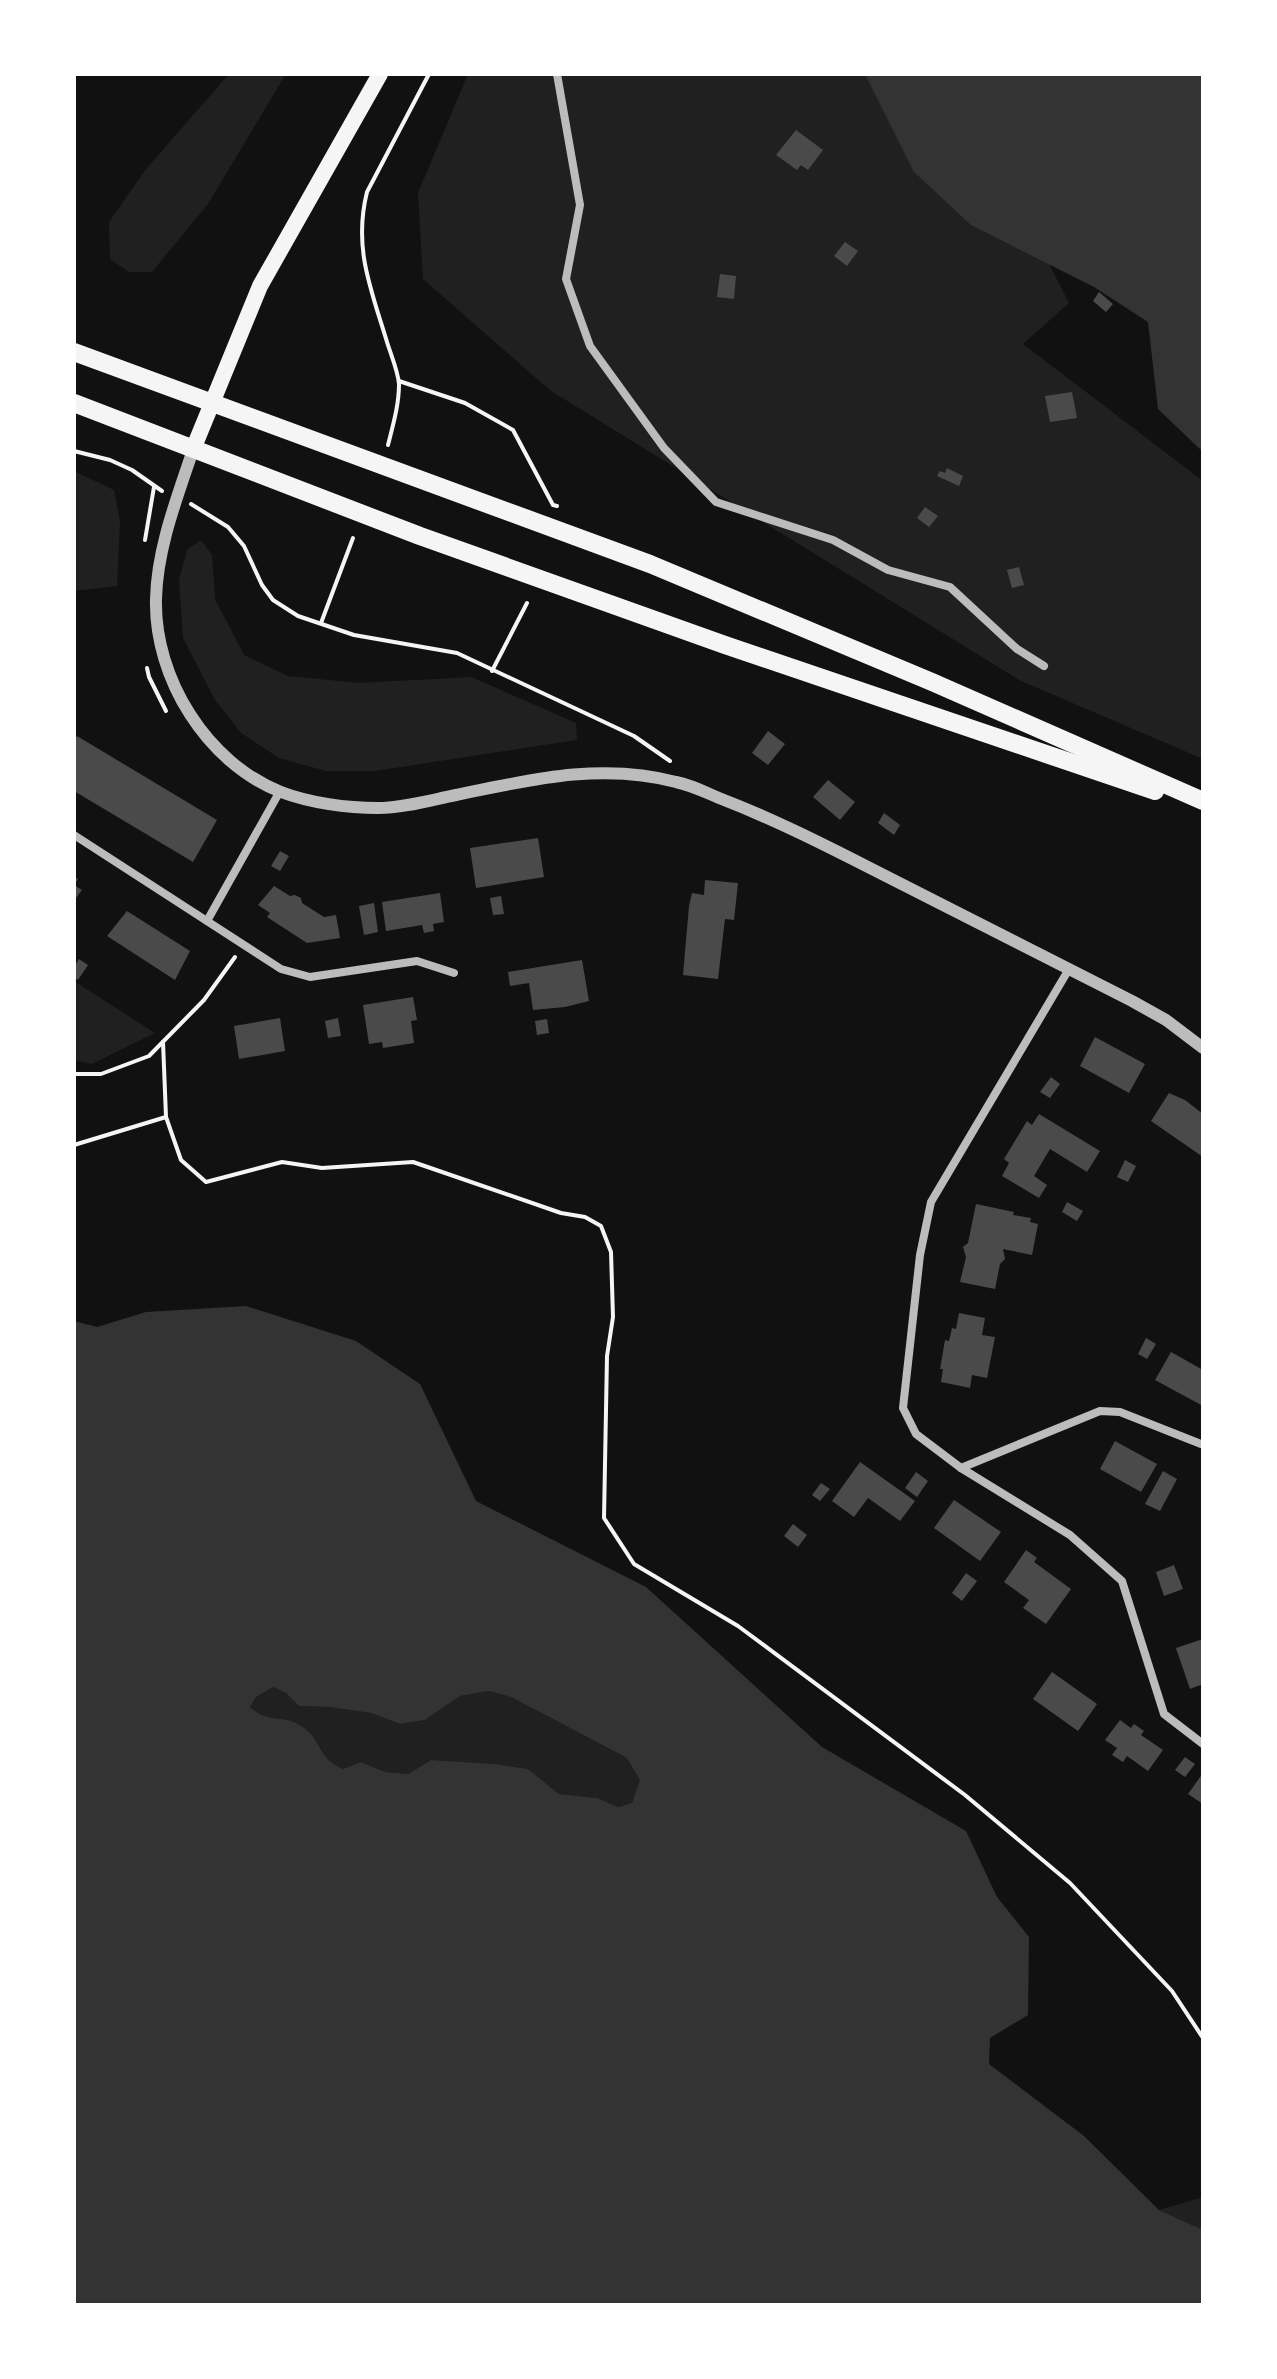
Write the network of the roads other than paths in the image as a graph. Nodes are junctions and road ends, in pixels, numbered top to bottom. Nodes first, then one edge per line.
1 (380, 74) edge
2 (557, 74) edge
3 (74, 352) edge
4 (74, 403) edge
5 (210, 403) junction
6 (194, 447) junction
7 (1044, 666) dead end
8 (280, 791) junction
9 (1203, 801) edge
10 (1203, 807) edge
11 (74, 835) edge
12 (207, 921) junction
13 (1069, 969) junction
14 (454, 973) dead end
15 (1203, 1048) edge
16 (1201, 1444) dead end
17 (961, 1468) junction
18 (1203, 1744) edge

1 - 5 main road
2 - 7 street
3 - 5 highway
4 - 6 highway
5 - 6 main road
5 - 9 highway
6 - 8 street
6 - 10 highway
8 - 12 street
8 - 13 street
11 - 12 street
12 - 14 street
13 - 15 street
13 - 17 street
16 - 17 street
17 - 18 street

